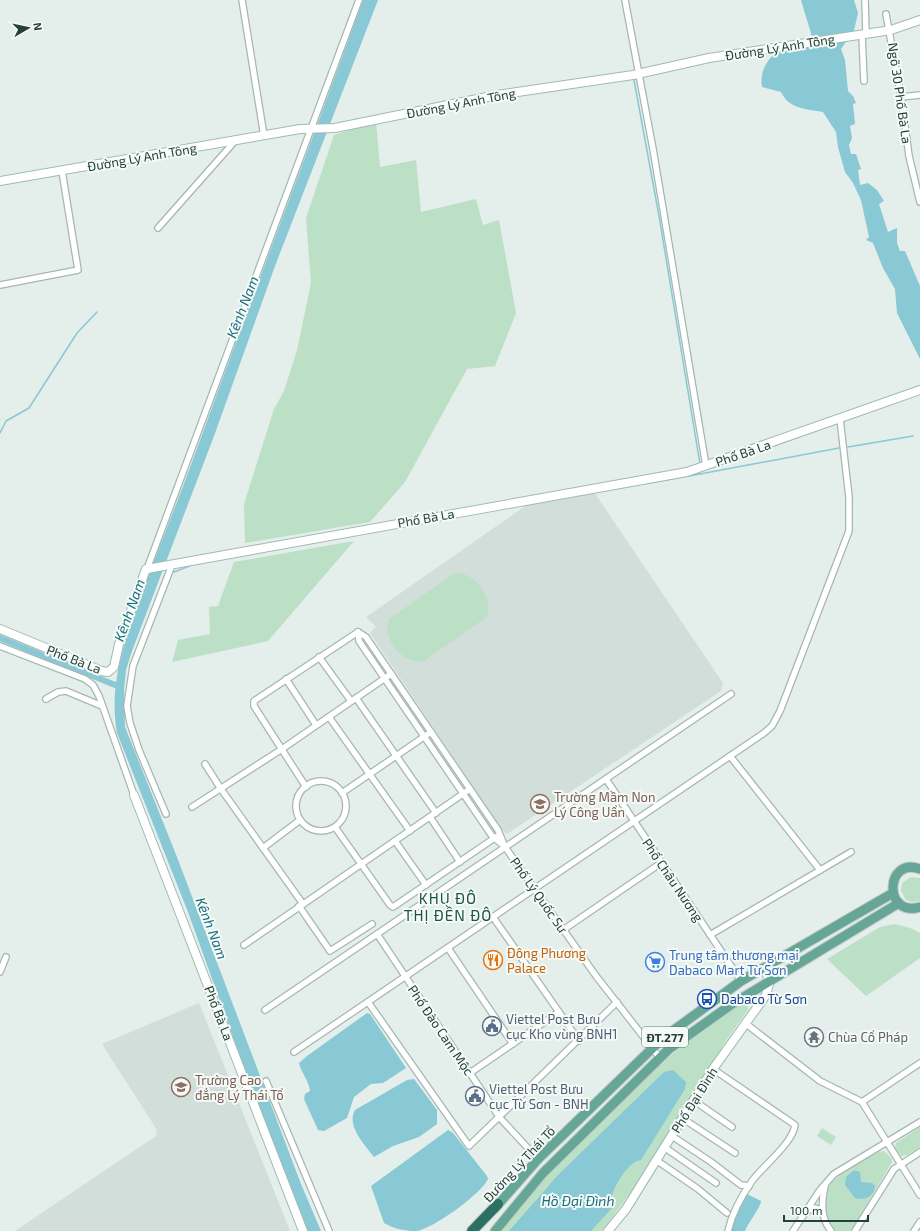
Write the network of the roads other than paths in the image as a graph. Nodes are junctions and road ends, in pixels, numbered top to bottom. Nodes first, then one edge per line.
1 (242, 0) edge
2 (359, 0) edge
3 (625, 0) edge
4 (865, 0) edge
5 (886, 14) dead end
6 (920, 20) edge
7 (891, 30) junction
8 (864, 35) junction
9 (638, 74) junction
10 (864, 81) dead end
11 (920, 96) edge
12 (901, 97) junction
13 (311, 129) junction
14 (264, 136) junction
15 (235, 141) junction
16 (62, 171) junction
17 (0, 181) edge
18 (920, 202) edge
19 (158, 228) dead end
20 (0, 285) edge
21 (920, 390) edge
22 (840, 419) junction
23 (706, 466) junction
24 (172, 565) junction
25 (146, 569) junction
26 (0, 629) edge
27 (358, 632) junction
28 (0, 646) edge
29 (319, 657) junction
30 (391, 674) junction
31 (286, 679) junction
32 (384, 679) junction
33 (732, 694) dead end
34 (46, 699) dead end
35 (354, 700) junction
36 (102, 706) junction
37 (329, 717) junction
38 (316, 725) junction
39 (431, 732) junction
40 (424, 737) junction
41 (282, 749) junction
42 (396, 756) junction
43 (730, 756) junction
44 (205, 764) dead end
45 (370, 774) junction
46 (606, 779) junction
47 (306, 786) junction
48 (221, 789) junction
49 (470, 789) junction
50 (342, 793) junction
51 (463, 794) junction
52 (134, 795) joint
53 (192, 807) dead end
54 (436, 813) junction
55 (166, 814) dead end
56 (430, 816) junction
57 (300, 820) junction
58 (633, 822) junction
59 (335, 828) junction
60 (410, 831) junction
61 (497, 836) junction
62 (395, 841) junction
63 (505, 847) junction
64 (262, 848) junction
65 (851, 852) dead end
66 (460, 862) junction
67 (662, 864) junction
68 (361, 865) junction
69 (920, 869) edge
70 (820, 870) junction
71 (426, 885) junction
72 (534, 889) junction
73 (893, 893) junction
74 (899, 903) junction
75 (301, 905) junction
76 (919, 910) edge
77 (493, 917) junction
78 (372, 924) dead end
79 (563, 930) junction
80 (377, 934) junction
81 (710, 934) junction
82 (244, 945) dead end
83 (448, 948) junction
84 (6, 957) dead end
85 (763, 968) junction
86 (0, 972) edge
87 (405, 977) junction
88 (770, 980) junction
89 (741, 981) junction
90 (368, 1002) junction
91 (617, 1002) junction
92 (265, 1010) dead end
93 (559, 1012) junction
94 (745, 1023) junction
95 (579, 1041) junction
96 (513, 1044) junction
97 (652, 1048) junction
98 (294, 1052) dead end
99 (660, 1058) junction
100 (920, 1064) edge
101 (713, 1069) junction
102 (470, 1073) junction
103 (266, 1081) dead end
104 (693, 1100) junction
105 (862, 1102) junction
106 (500, 1118) junction
107 (682, 1118) junction
108 (920, 1122) edge
109 (732, 1127) dead end
110 (672, 1136) junction
111 (886, 1143) junction
112 (664, 1148) junction
113 (920, 1152) edge
114 (735, 1153) dead end
115 (538, 1159) junction
116 (656, 1160) junction
117 (900, 1164) junction
118 (826, 1182) junction
119 (716, 1183) dead end
120 (749, 1186) junction
121 (920, 1196) edge
122 (498, 1204) junction
123 (822, 1210) junction
124 (805, 1212) junction
125 (727, 1213) dead end
126 (920, 1222) edge
127 (303, 1231) edge
128 (329, 1231) edge
129 (472, 1231) edge
130 (477, 1231) edge
131 (495, 1231) edge
132 (608, 1231) edge
133 (728, 1231) edge
134 (793, 1231) edge
135 (831, 1231) edge
136 (855, 1231) edge
137 (914, 1231) edge

1 - 14 street
2 - 13 street
3 - 9 street
4 - 8 street
5 - 7 street, Ngõ 30 Phố Bà La
6 - 7 street, Đường Lý Anh Tông
7 - 8 street, Đường Lý Anh Tông
7 - 12 street, Ngõ 30 Phố Bà La
8 - 9 street, Đường Lý Anh Tông
8 - 10 street
9 - 13 street, Đường Lý Anh Tông
9 - 23 street
11 - 12 street
12 - 18 street, Ngõ 30 Phố Bà La
13 - 14 street, Đường Lý Anh Tông
13 - 25 street
14 - 15 street, Đường Lý Anh Tông
15 - 16 street, Đường Lý Anh Tông
15 - 19 street
16 - 17 street, Đường Lý Anh Tông
16 - 20 street
21 - 22 street, Phố Bà La
22 - 23 street, Phố Bà La
22 - 43 street
23 - 24 street, Phố Bà La
24 - 25 street, Phố Bà La
24 - 55 street
25 - 26 street, Phố Bà La
27 - 29 street
27 - 30 street
27 - 32 street
28 - 36 street
29 - 31 street
29 - 35 street
30 - 32 street
30 - 39 street
31 - 38 street
31 - 41 street
32 - 35 street
32 - 40 street
33 - 46 street
34 - 36 street
35 - 37 street
35 - 42 street
36 - 52 street
37 - 38 street
37 - 45 street
38 - 41 street
39 - 40 street
39 - 49 street
40 - 42 street
40 - 51 street
41 - 47 street
41 - 48 street
42 - 45 street
42 - 54 street
43 - 58 street
43 - 70 street
44 - 48 street
45 - 50 street
45 - 60 street
46 - 58 street, Phố Châu Nương
46 - 63 street
47 - 50 street
47 - 57 street
48 - 53 street
48 - 64 street
49 - 51 street
49 - 61 street
50 - 59 street
51 - 54 street
51 - 61 street
52 - 127 street, Phố Bà La
54 - 56 street
56 - 60 street
56 - 66 street
57 - 59 street
57 - 64 street
58 - 67 street, Phố Châu Nương
58 - 72 street
59 - 68 street
60 - 62 street
61 - 63 street, Phố Lý Quốc Sư
61 - 66 street
62 - 68 street
62 - 71 street
63 - 72 street, Phố Lý Quốc Sư
63 - 80 street
64 - 75 street
65 - 70 street
66 - 71 street
67 - 79 street
67 - 81 street, Phố Châu Nương
68 - 71 street
68 - 75 street
69 - 73 main road
70 - 81 street
72 - 77 street
72 - 79 street, Phố Lý Quốc Sư
73 - 74 main road
73 - 85 main road, Đường Lý Thái Tổ / ĐT.277
74 - 76 main road
74 - 88 main road, Đường Lý Thái Tổ / ĐT.277
75 - 78 street
75 - 82 street
77 - 83 street
77 - 93 street
79 - 91 street, Phố Lý Quốc Sư
80 - 87 street, Phố Đào Cam Mộc
80 - 92 street
81 - 89 street, Phố Châu Nương
83 - 87 street
83 - 96 street
84 - 86 street
85 - 88 street
85 - 89 main road, Đường Lý Thái Tổ / ĐT.277
87 - 90 street
87 - 102 street, Phố Đào Cam Mộc
88 - 94 street, Phố Đại Đình
88 - 99 main road, Đường Lý Thái Tổ / ĐT.277
89 - 97 main road, Đường Lý Thái Tổ / ĐT.277
90 - 98 street
90 - 106 street
91 - 95 street
91 - 97 street, Phố Lý Quốc Sư
93 - 95 street
93 - 96 street
94 - 101 street, Phố Đại Đình
94 - 105 street
95 - 106 street
96 - 102 street
97 - 99 street, Phố Lý Quốc Sư
97 - 115 main road, Đường Lý Thái Tổ / ĐT.277
99 - 131 main road, Đường Lý Thái Tổ / ĐT.277
100 - 105 street
101 - 104 street, Phố Đại Đình
101 - 120 street
102 - 106 street, Phố Đào Cam Mộc
103 - 128 street
104 - 107 street, Phố Đại Đình
104 - 109 street
105 - 111 street
106 - 115 street, Phố Đào Cam Mộc
107 - 110 street, Phố Đại Đình
107 - 114 street
108 - 111 street
110 - 112 street, Phố Đại Đình
110 - 120 street
111 - 117 street
111 - 118 street
112 - 116 street, Phố Đại Đình
112 - 119 street
113 - 117 street
115 - 122 main road, Đường Lý Thái Tổ / ĐT.277
116 - 125 street
116 - 132 street, Phố Đại Đình
117 - 121 street
117 - 136 street
118 - 123 street
118 - 124 street
120 - 133 street
122 - 129 highway
122 - 130 main road, Đường Lý Thái Tổ / ĐT.277
123 - 124 street
123 - 135 street
124 - 134 street
126 - 137 street

